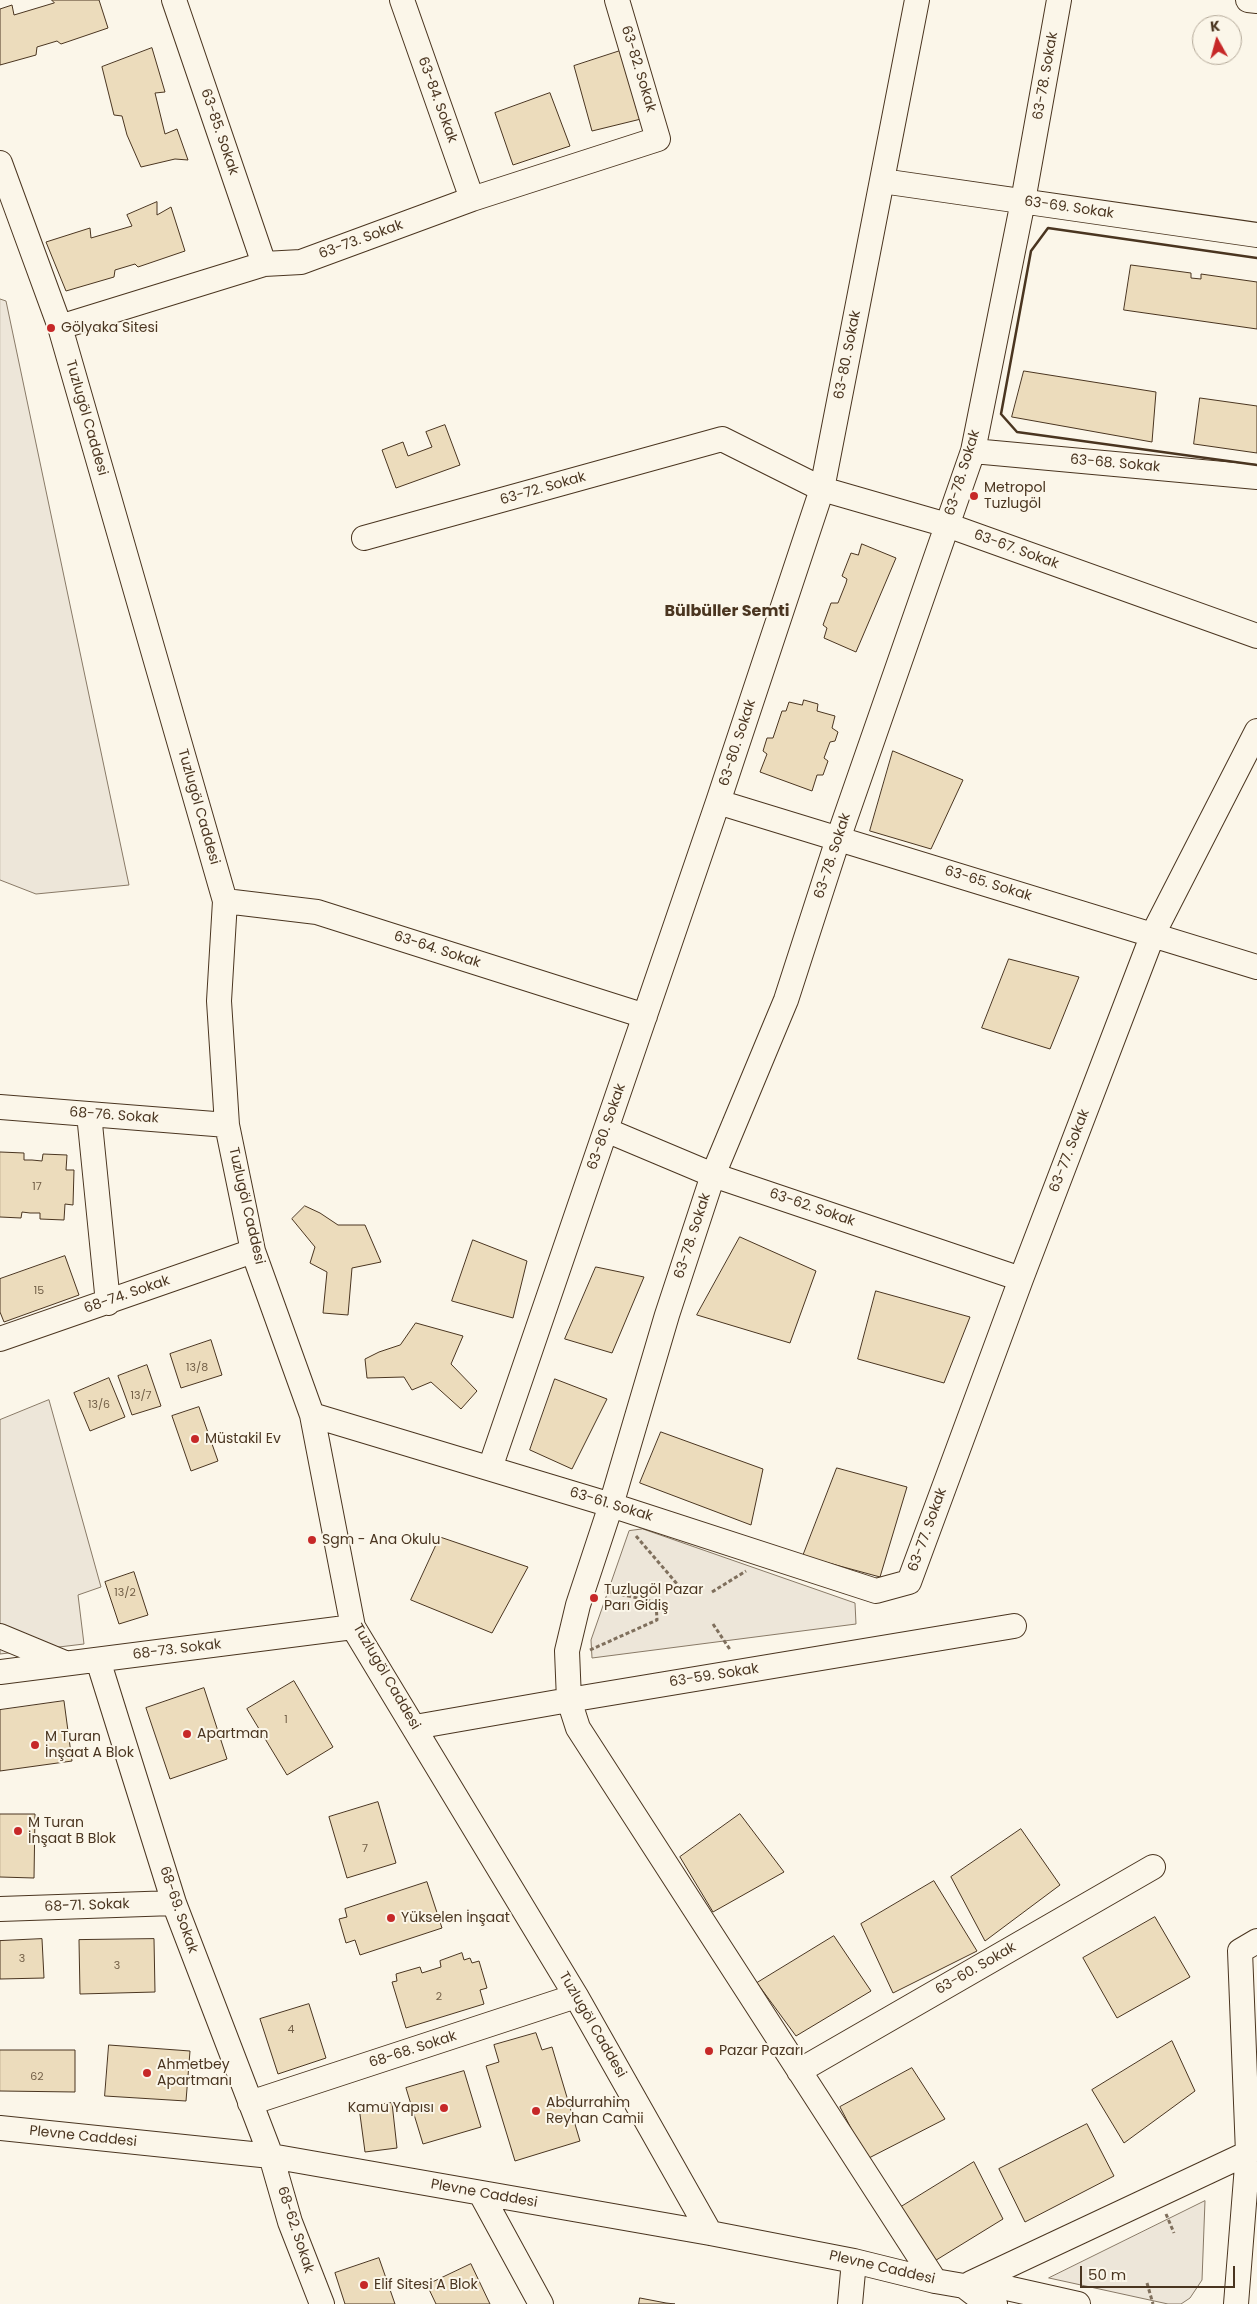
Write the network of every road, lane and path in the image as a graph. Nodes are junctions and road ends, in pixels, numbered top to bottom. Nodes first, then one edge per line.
1 (174, 0) edge
2 (402, 0) edge
3 (617, 0) edge
4 (917, 0) edge
5 (1059, 0) edge
6 (1248, 0) edge
7 (1257, 1) edge
8 (658, 139) joint
9 (0, 163) edge
10 (882, 181) junction
11 (472, 199) junction
12 (1023, 201) junction
13 (1257, 235) edge
14 (264, 264) junction
15 (60, 327) junction
16 (722, 439) joint
17 (973, 451) junction
18 (1257, 477) edge
19 (822, 489) junction
20 (947, 525) junction
21 (364, 538) dead end
22 (1257, 636) edge
23 (1257, 731) edge
24 (718, 802) junction
25 (838, 839) junction
26 (225, 901) junction
27 (1153, 934) junction
28 (1257, 967) edge
29 (645, 1016) junction
30 (0, 1107) edge
31 (89, 1114) junction
32 (228, 1125) junction
33 (606, 1130) junction
34 (713, 1175) junction
35 (253, 1251) junction
36 (1021, 1279) junction
37 (108, 1302) junction
38 (0, 1339) edge
39 (312, 1415) junction
40 (490, 1468) junction
41 (614, 1506) junction
42 (770, 1556) junction
43 (909, 1582) joint
44 (678, 1586) dead end
45 (584, 1587) junction
46 (712, 1592) dead end
47 (713, 1624) dead end
48 (1014, 1626) dead end
49 (354, 1627) junction
50 (0, 1636) edge
51 (98, 1660) junction
52 (567, 1661) junction
53 (66, 1663) junction
54 (744, 1671) junction
55 (0, 1672) edge
56 (569, 1700) junction
57 (415, 1727) junction
58 (1153, 1867) dead end
59 (174, 1903) junction
60 (0, 1909) edge
61 (1248, 1946) edge
62 (576, 1996) junction
63 (799, 2071) junction
64 (250, 2103) junction
65 (0, 2128) edge
66 (1248, 2153) junction
67 (271, 2156) junction
68 (481, 2194) junction
69 (710, 2232) junction
70 (854, 2261) junction
71 (935, 2281) junction
72 (1147, 2283) dead end
73 (964, 2286) junction
74 (322, 2304) edge
75 (541, 2304) edge
76 (850, 2304) edge
77 (995, 2304) edge
78 (1078, 2304) edge
79 (1153, 2304) edge
80 (1236, 2304) edge

1 - 14 street, 63-85. Sokak
2 - 11 street, 63-84. Sokak
3 - 8 street, 63-82. Sokak
4 - 10 street, 63-80. Sokak
5 - 12 street, 63-78. Sokak
6 - 7 street
8 - 11 street, 63-73. Sokak
9 - 15 street, Tuzlugöl Caddesi
10 - 12 street, 63-69. Sokak
10 - 19 street, 63-80. Sokak
11 - 14 street, 63-73. Sokak
12 - 13 street, 63-69. Sokak
12 - 17 street, 63-78. Sokak
14 - 15 street, 63-73. Sokak
15 - 26 street, Tuzlugöl Caddesi
16 - 19 street, 63-67. Sokak
16 - 21 street, 63-72. Sokak
17 - 18 street, 63-68. Sokak
17 - 20 street, 63-78. Sokak
19 - 20 street, 63-67. Sokak
19 - 24 street, 63-80. Sokak
20 - 22 street, 63-67. Sokak
20 - 25 street, 63-78. Sokak
23 - 27 street, 63-77. Sokak
24 - 25 street, 63-65. Sokak
24 - 29 street, 63-80. Sokak
25 - 27 street, 63-65. Sokak
25 - 34 street, 63-78. Sokak
26 - 29 street, 63-64. Sokak
26 - 32 street, Tuzlugöl Caddesi
27 - 28 street, 63-65. Sokak
27 - 36 street, 63-77. Sokak
29 - 33 street, 63-80. Sokak
30 - 31 street, 68-76. Sokak
31 - 32 street, 68-76. Sokak
31 - 37 street
32 - 35 street, Tuzlugöl Caddesi
33 - 34 street, 63-62. Sokak
33 - 40 street, 63-80. Sokak
34 - 36 street, 63-62. Sokak
34 - 41 street, 63-78. Sokak
35 - 37 street, 68-74. Sokak
35 - 39 street, Tuzlugöl Caddesi
36 - 43 street, 63-77. Sokak
37 - 38 street, 68-74. Sokak
39 - 40 street, 63-61. Sokak
39 - 49 street, Tuzlugöl Caddesi
40 - 41 street, 63-61. Sokak
41 - 42 street, 63-61. Sokak
41 - 44 path
41 - 45 street, 63-78. Sokak
42 - 43 street, 63-61. Sokak
42 - 46 path
45 - 52 street, 63-78. Sokak
45 - 52 path
47 - 54 path
48 - 54 street, 63-59. Sokak
49 - 51 street, 68-73. Sokak
49 - 57 street, Tuzlugöl Caddesi
50 - 53 street
51 - 53 street, 68-73. Sokak
51 - 59 street, 68-69. Sokak
52 - 56 street, 63-78. Sokak
53 - 55 street, 68-73. Sokak
54 - 56 street, 63-59. Sokak
56 - 57 street, 63-59. Sokak
56 - 63 street, 63-78. Sokak
57 - 62 street, Tuzlugöl Caddesi
58 - 63 street, 63-60. Sokak
59 - 60 street, 68-71. Sokak
59 - 64 street, 68-69. Sokak
61 - 66 street
62 - 64 street, 68-68. Sokak
62 - 69 street, Tuzlugöl Caddesi
63 - 71 street, 63-78. Sokak
64 - 67 street, 68-69. Sokak
65 - 67 street, Plevne Caddesi
66 - 73 street
66 - 80 street
67 - 68 street, Plevne Caddesi
67 - 74 street, 68-62. Sokak
68 - 69 street, Plevne Caddesi
68 - 75 street
69 - 70 street, Plevne Caddesi
70 - 71 street, Plevne Caddesi
70 - 76 street
71 - 73 street, Plevne Caddesi
72 - 79 path
73 - 77 street, Plevne Caddesi
73 - 78 street, Plevne Caddesi

